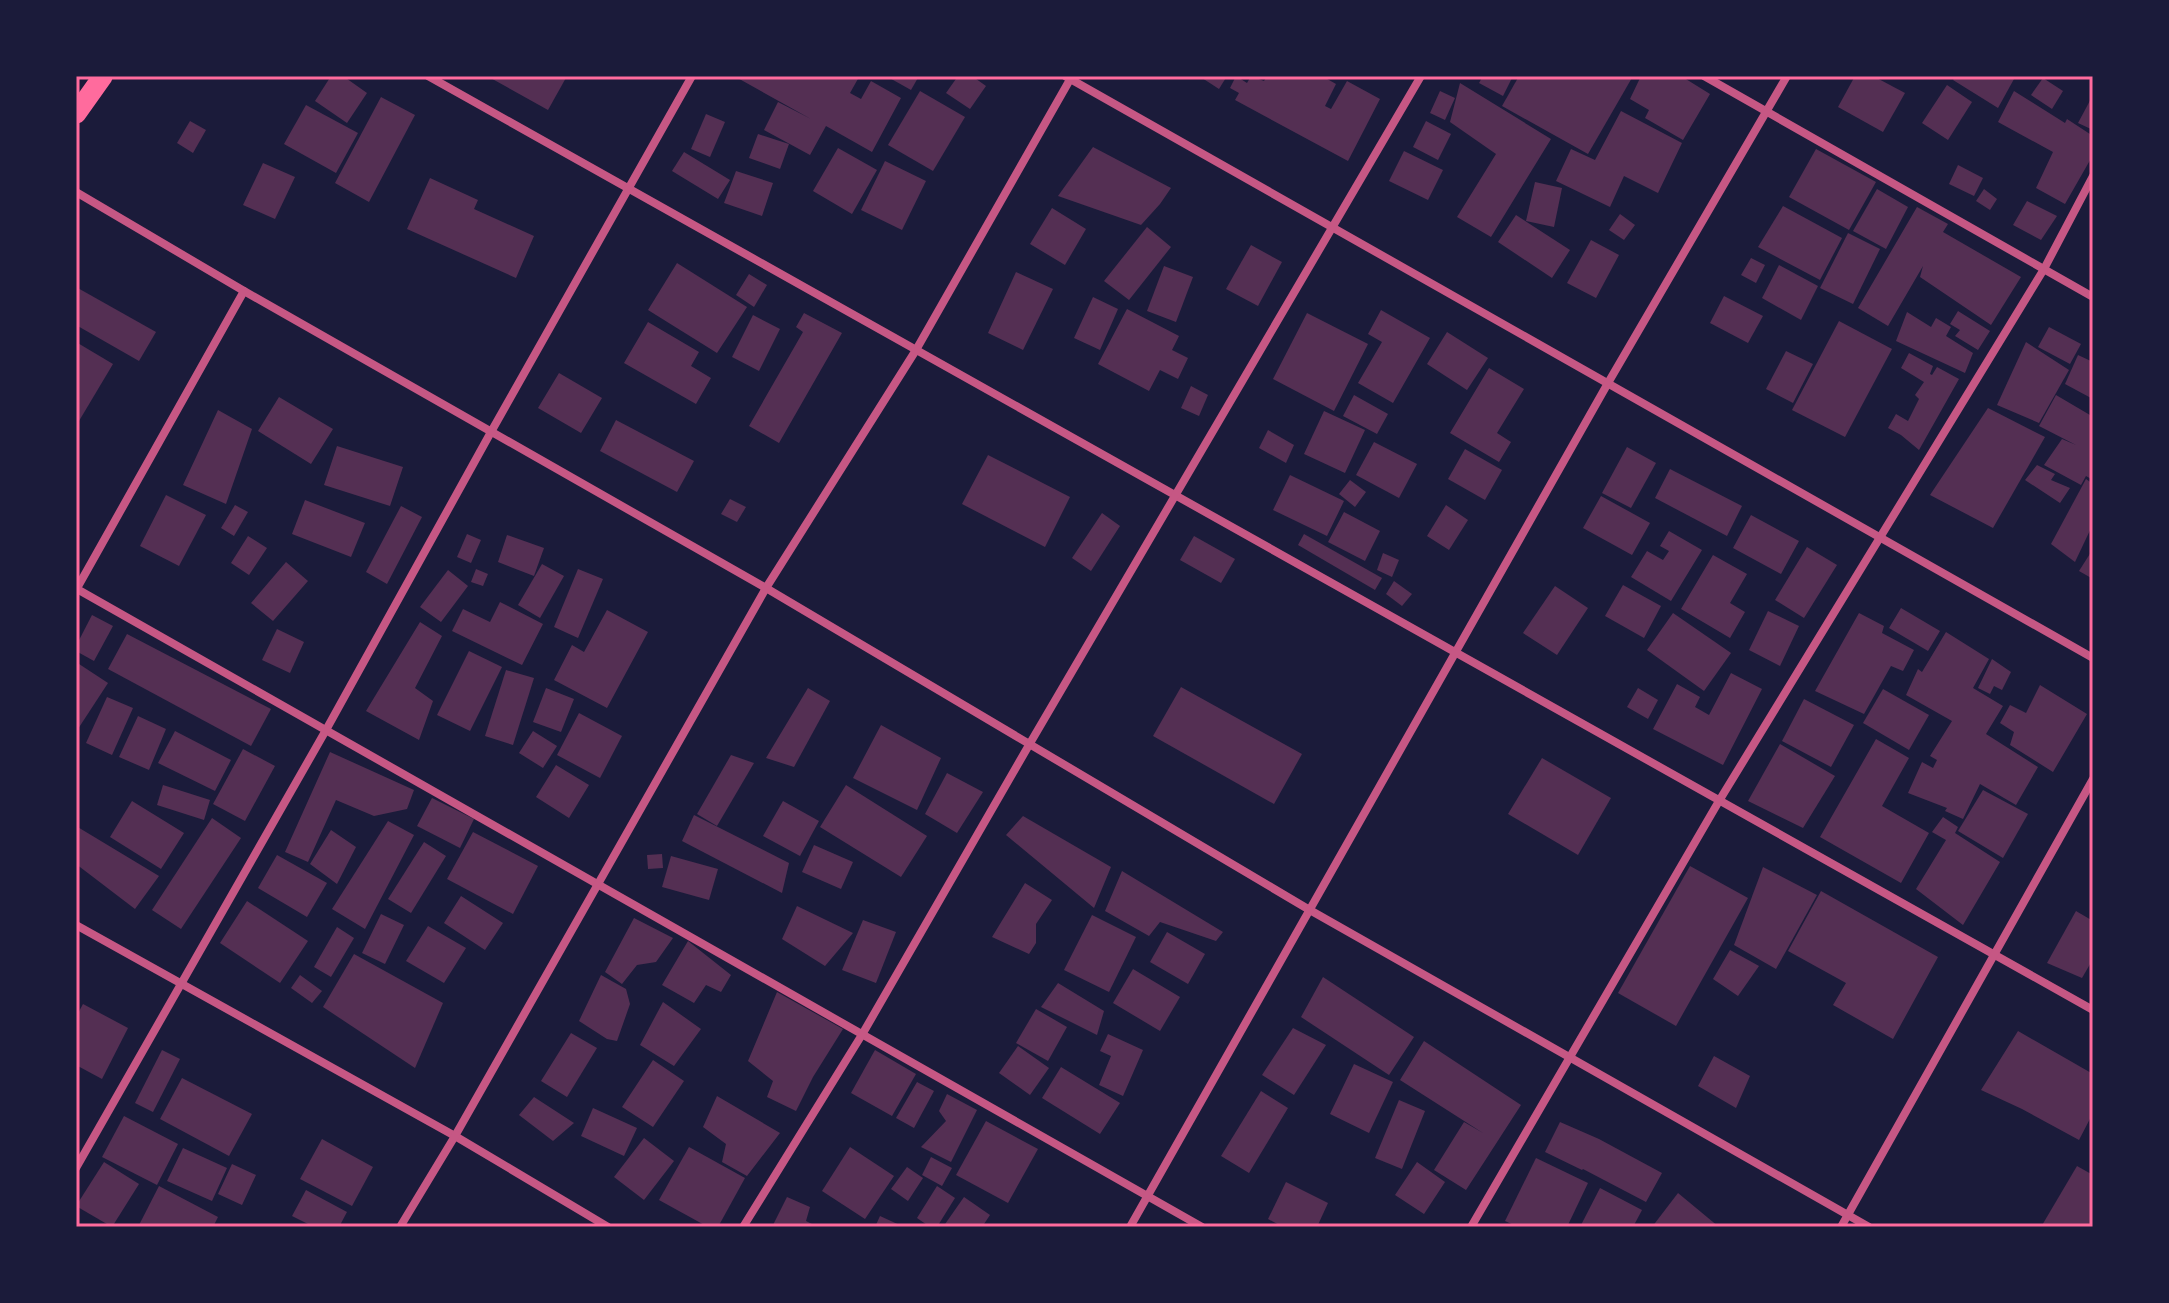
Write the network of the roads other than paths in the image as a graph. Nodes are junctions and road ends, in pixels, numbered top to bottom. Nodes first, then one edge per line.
1 (103, 76) edge
2 (428, 76) edge
3 (692, 76) edge
4 (1421, 76) edge
5 (1704, 76) edge
6 (1787, 76) edge
7 (1069, 77) edge
8 (1767, 112) junction
9 (76, 114) edge
10 (2093, 176) edge
11 (628, 189) junction
12 (76, 192) edge
13 (1332, 227) junction
14 (2044, 269) junction
15 (244, 291) junction
16 (2093, 297) edge
17 (916, 350) junction
18 (1608, 383) junction
19 (491, 432) junction
20 (1175, 495) junction
21 (1881, 538) junction
22 (766, 588) junction
23 (76, 589) edge
24 (1455, 653) junction
25 (2093, 658) edge
26 (326, 730) junction
27 (1029, 745) junction
28 (2093, 779) edge
29 (1719, 801) junction
30 (598, 884) junction
31 (1308, 909) junction
32 (76, 925) edge
33 (1994, 955) junction
34 (181, 982) junction
35 (2093, 1010) edge
36 (863, 1033) junction
37 (1568, 1058) junction
38 (455, 1136) junction
39 (76, 1168) edge
40 (1149, 1195) junction
41 (1847, 1216) junction
42 (400, 1227) edge
43 (608, 1227) edge
44 (743, 1227) edge
45 (1130, 1227) edge
46 (1202, 1227) edge
47 (1471, 1227) edge
48 (1841, 1227) edge
49 (1869, 1227) edge

1 - 9 main road
2 - 11 street
3 - 11 street
4 - 13 street
5 - 8 street
6 - 8 street
7 - 13 street
7 - 17 street
8 - 14 street
8 - 18 street
10 - 14 street
11 - 17 street
11 - 19 street
12 - 15 street
13 - 18 street
13 - 20 street
14 - 16 street
14 - 21 street
15 - 19 street
15 - 23 street
17 - 20 street
17 - 22 street
18 - 21 street
18 - 24 street
19 - 22 street
19 - 26 street
20 - 24 street
20 - 27 street
21 - 25 street
21 - 29 street
22 - 27 street
22 - 30 street
23 - 26 street
24 - 29 street
24 - 31 street
26 - 30 street
26 - 34 street
27 - 31 street
27 - 36 street
28 - 33 street
29 - 33 street
29 - 37 street
30 - 36 street
30 - 38 street
31 - 37 street
31 - 40 street
32 - 34 street
33 - 35 street
33 - 41 street
34 - 38 street
34 - 39 street
36 - 40 street
36 - 44 street
37 - 41 street
37 - 47 street
38 - 42 street
38 - 43 street
40 - 45 street
40 - 46 street
41 - 48 street
41 - 49 street

